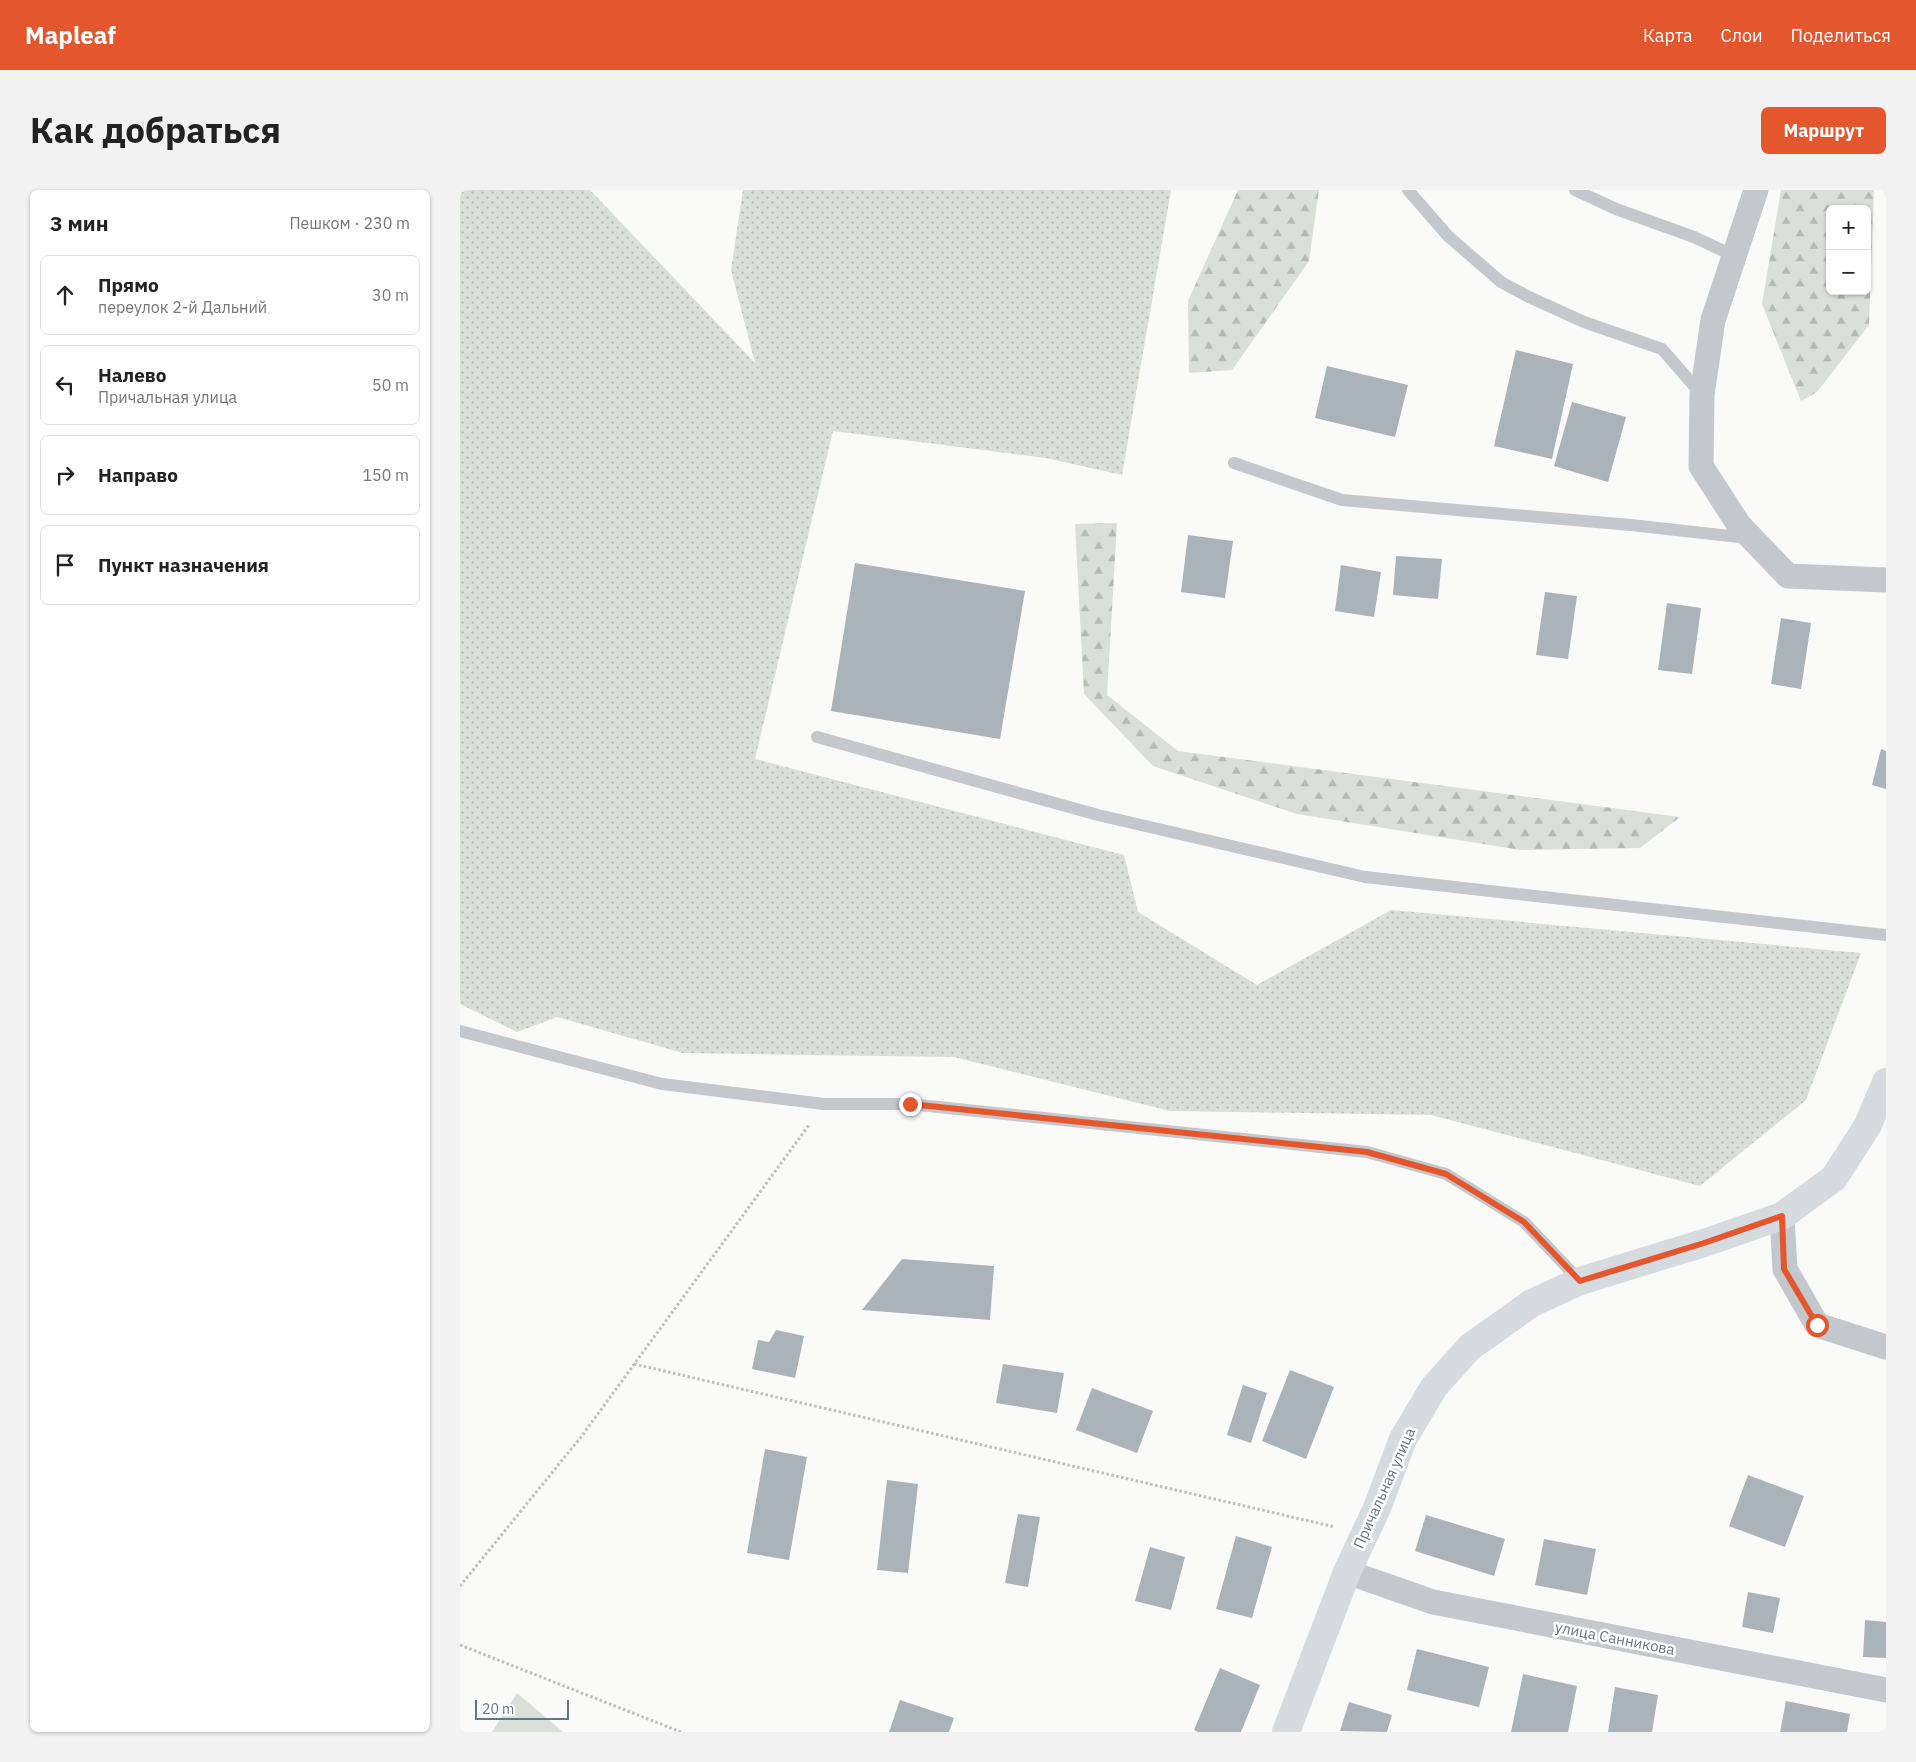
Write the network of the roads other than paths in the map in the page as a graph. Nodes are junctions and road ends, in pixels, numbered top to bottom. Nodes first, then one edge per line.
1 (1408, 190) edge
2 (1575, 190) edge
3 (1756, 190) edge
4 (1734, 256) junction
5 (1702, 395) junction
6 (1234, 463) dead end
7 (1751, 538) junction
8 (1886, 580) edge
9 (817, 737) dead end
10 (1886, 935) edge
11 (460, 1031) edge
12 (1886, 1082) edge
13 (1782, 1216) junction
14 (1580, 1281) junction
15 (1886, 1347) edge
16 (1347, 1572) junction
17 (1886, 1690) edge
18 (1286, 1732) edge

1 - 5 lane
2 - 4 lane
3 - 4 street
4 - 5 street
5 - 7 street
6 - 7 lane
7 - 8 street
9 - 10 lane
11 - 14 lane
12 - 13 street, Причальная улица
13 - 14 street, Причальная улица
13 - 15 street
14 - 16 street, Причальная улица
16 - 17 street, улица Санникова
16 - 18 street, Причальная улица

